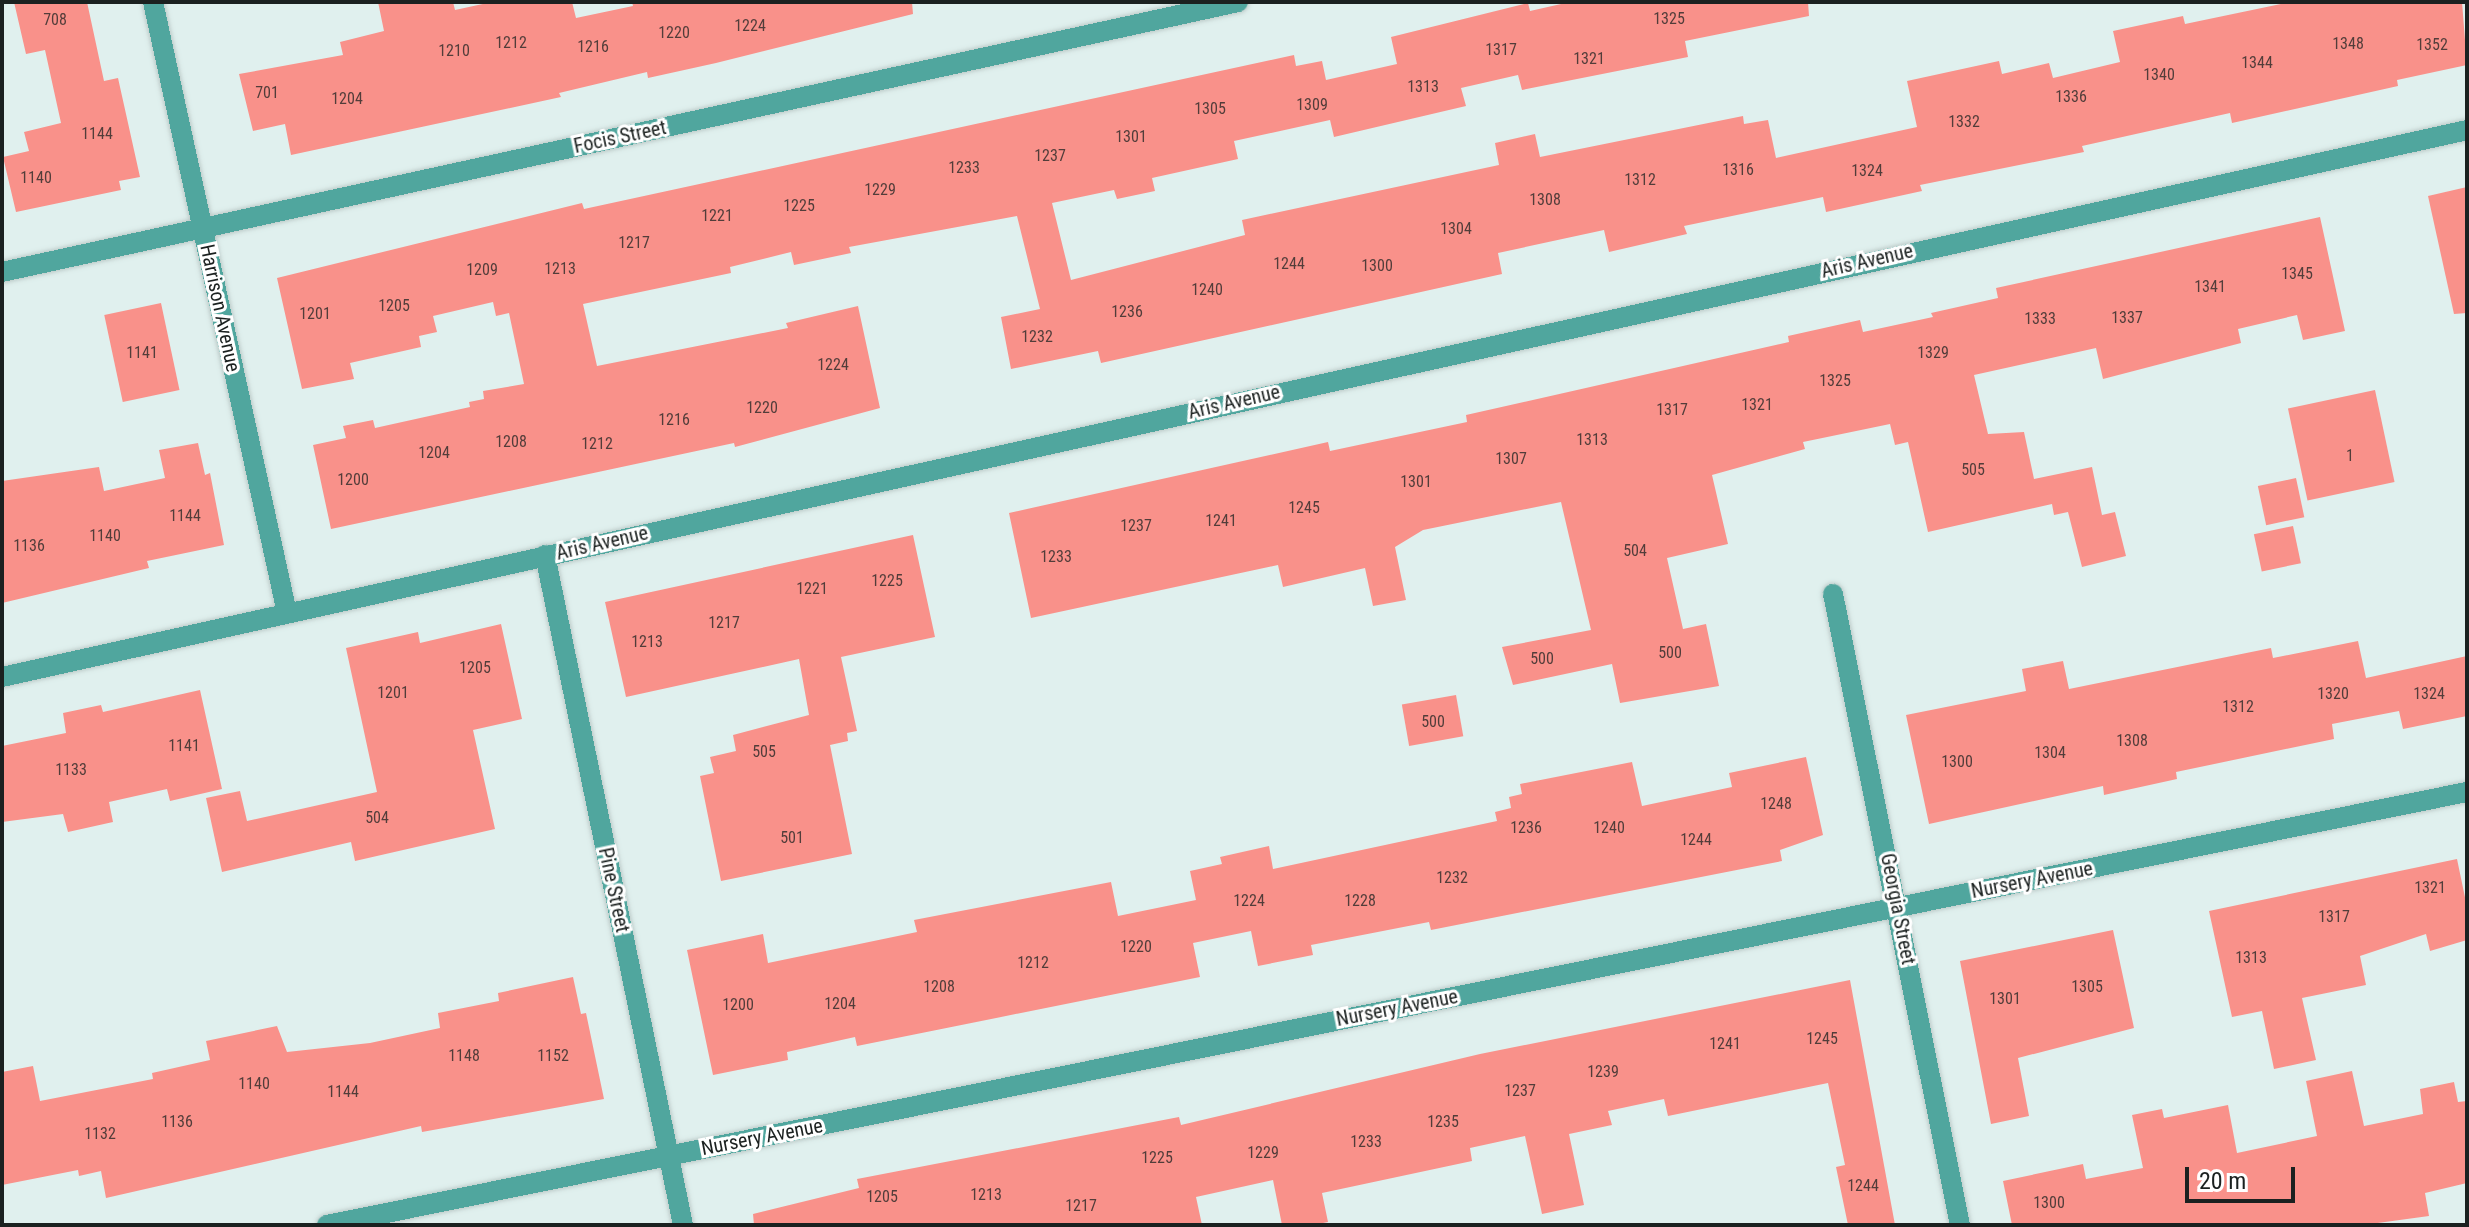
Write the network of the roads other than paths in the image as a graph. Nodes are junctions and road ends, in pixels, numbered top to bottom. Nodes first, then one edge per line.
1 (153, 2) edge
2 (1238, 2) edge
3 (2467, 130) edge
4 (203, 229) junction
5 (2, 272) edge
6 (545, 555) junction
7 (1833, 594) dead end
8 (287, 613) junction
9 (2, 677) edge
10 (2467, 792) edge
11 (1898, 907) junction
12 (669, 1156) junction
13 (327, 1225) edge
14 (683, 1225) edge
15 (1960, 1225) edge

1 - 4 street, Harrison Avenue
2 - 4 street, Focis Street
3 - 6 street, Aris Avenue
4 - 5 street, Focis Street
4 - 8 street, Harrison Avenue
6 - 8 street, Aris Avenue
6 - 12 street, Pine Street
7 - 11 street, Georgia Street
8 - 9 street, Aris Avenue
10 - 11 street, Nursery Avenue
11 - 12 street, Nursery Avenue
11 - 15 street, Georgia Street
12 - 13 street, Nursery Avenue
12 - 14 street, Pine Street

